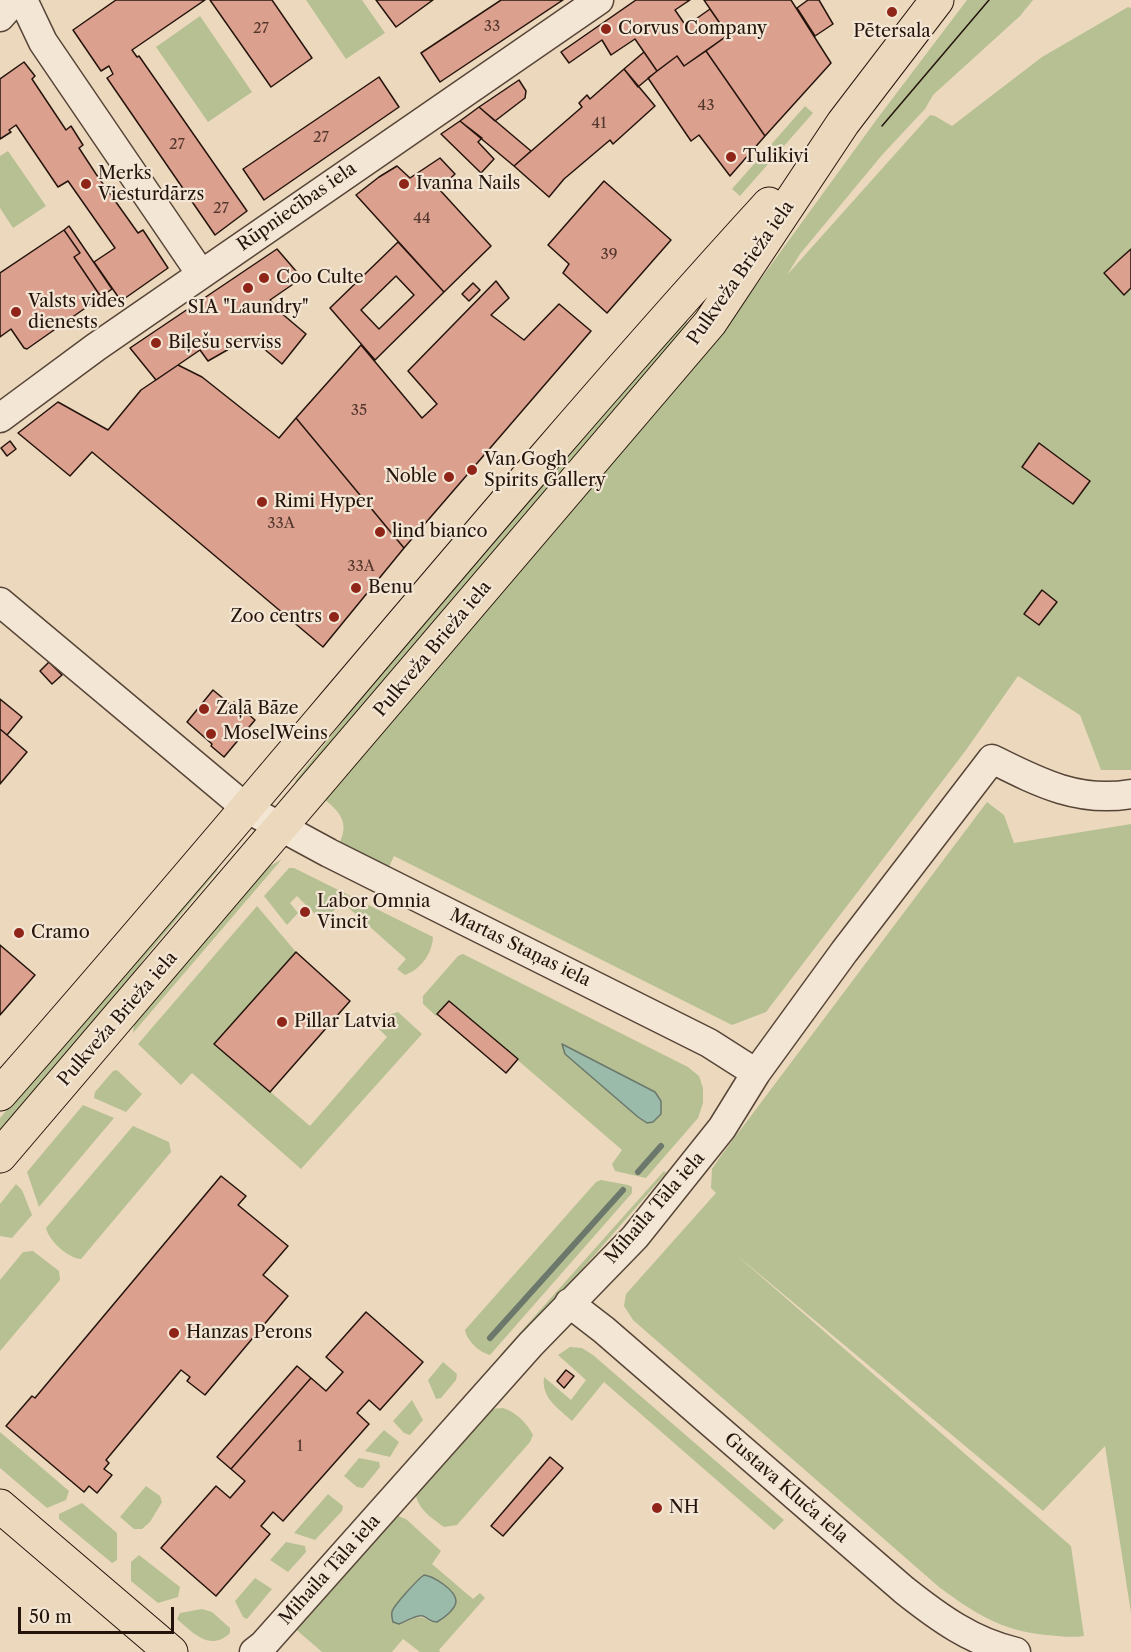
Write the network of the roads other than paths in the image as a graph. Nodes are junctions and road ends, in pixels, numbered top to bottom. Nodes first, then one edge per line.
1 (15, 0) edge
2 (22, 0) edge
3 (598, 0) edge
4 (937, 0) edge
5 (0, 17) edge
6 (843, 123) junction
7 (201, 274) junction
8 (684, 297) junction
9 (710, 323) junction
10 (0, 418) edge
11 (0, 602) edge
12 (1131, 794) edge
13 (246, 808) junction
14 (282, 827) junction
15 (756, 1073) junction
16 (0, 1094) edge
17 (0, 1156) edge
18 (570, 1303) junction
19 (0, 1506) edge
20 (257, 1651) edge
21 (171, 1652) edge
22 (1016, 1652) edge

1 - 5 street
2 - 7 street
3 - 7 street, Rūpniecības iela
4 - 6 main road, Pulkveža Brieža iela
6 - 8 main road, Pulkveža Brieža iela
6 - 9 main road, Pulkveža Brieža iela
7 - 10 street, Rūpniecības iela
8 - 9 main road
8 - 13 main road, Pulkveža Brieža iela
9 - 14 main road, Pulkveža Brieža iela
11 - 13 street, Martas Staņas iela
12 - 15 street, Mihaila Tāla iela
13 - 14 street, Martas Staņas iela
13 - 16 main road, Pulkveža Brieža iela
14 - 15 street, Martas Staņas iela
14 - 17 main road, Pulkveža Brieža iela
15 - 18 street, Mihaila Tāla iela
18 - 20 street, Mihaila Tāla iela
18 - 22 street, Gustava Kluča iela
19 - 21 main road

